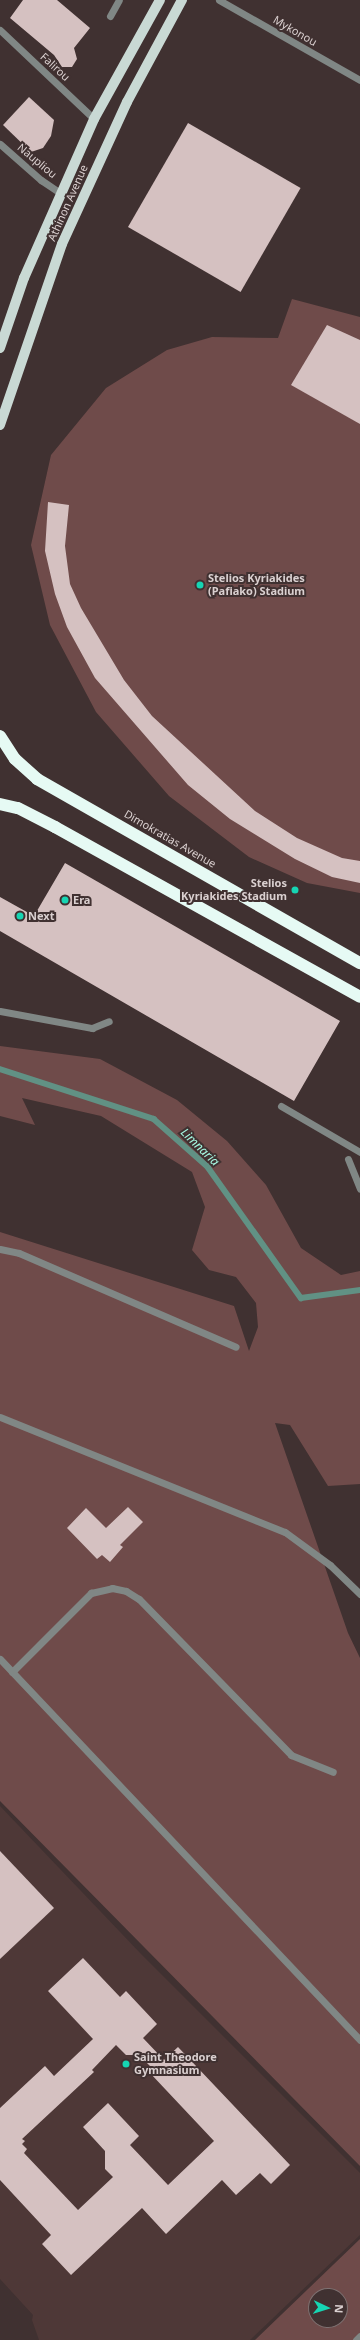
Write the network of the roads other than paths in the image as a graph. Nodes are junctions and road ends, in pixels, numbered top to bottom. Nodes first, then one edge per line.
1 (119, 0) edge
2 (160, 0) edge
3 (182, 0) edge
4 (219, 0) edge
5 (110, 16) dead end
6 (0, 30) edge
7 (360, 80) edge
8 (94, 119) junction
9 (0, 144) edge
10 (60, 193) junction
11 (0, 348) edge
12 (0, 425) edge
13 (0, 736) edge
14 (0, 804) edge
15 (360, 963) edge
16 (360, 997) edge
17 (0, 1011) edge
18 (109, 1021) dead end
19 (281, 1106) dead end
20 (360, 1152) edge
21 (348, 1159) dead end
22 (360, 1189) edge
23 (0, 1249) edge
24 (236, 1347) dead end
25 (0, 1417) edge
26 (360, 1594) edge
27 (0, 1659) edge
28 (12, 1672) junction
29 (333, 1772) dead end
30 (360, 2040) edge
31 (360, 2336) edge
32 (356, 2340) edge

1 - 5 street
2 - 8 main road, Athinon Avenue
3 - 12 main road, Athinon Avenue
4 - 7 street, Mykonou
6 - 8 street, Falirou
8 - 10 main road, Athinon Avenue
9 - 10 street, Naupliou
10 - 11 main road, Athinon Avenue
13 - 15 highway, Dimokratias Avenue
14 - 16 highway
17 - 18 street
19 - 20 street
21 - 22 street
23 - 24 street
25 - 26 street
27 - 28 street
28 - 29 street
28 - 30 street
31 - 32 street

